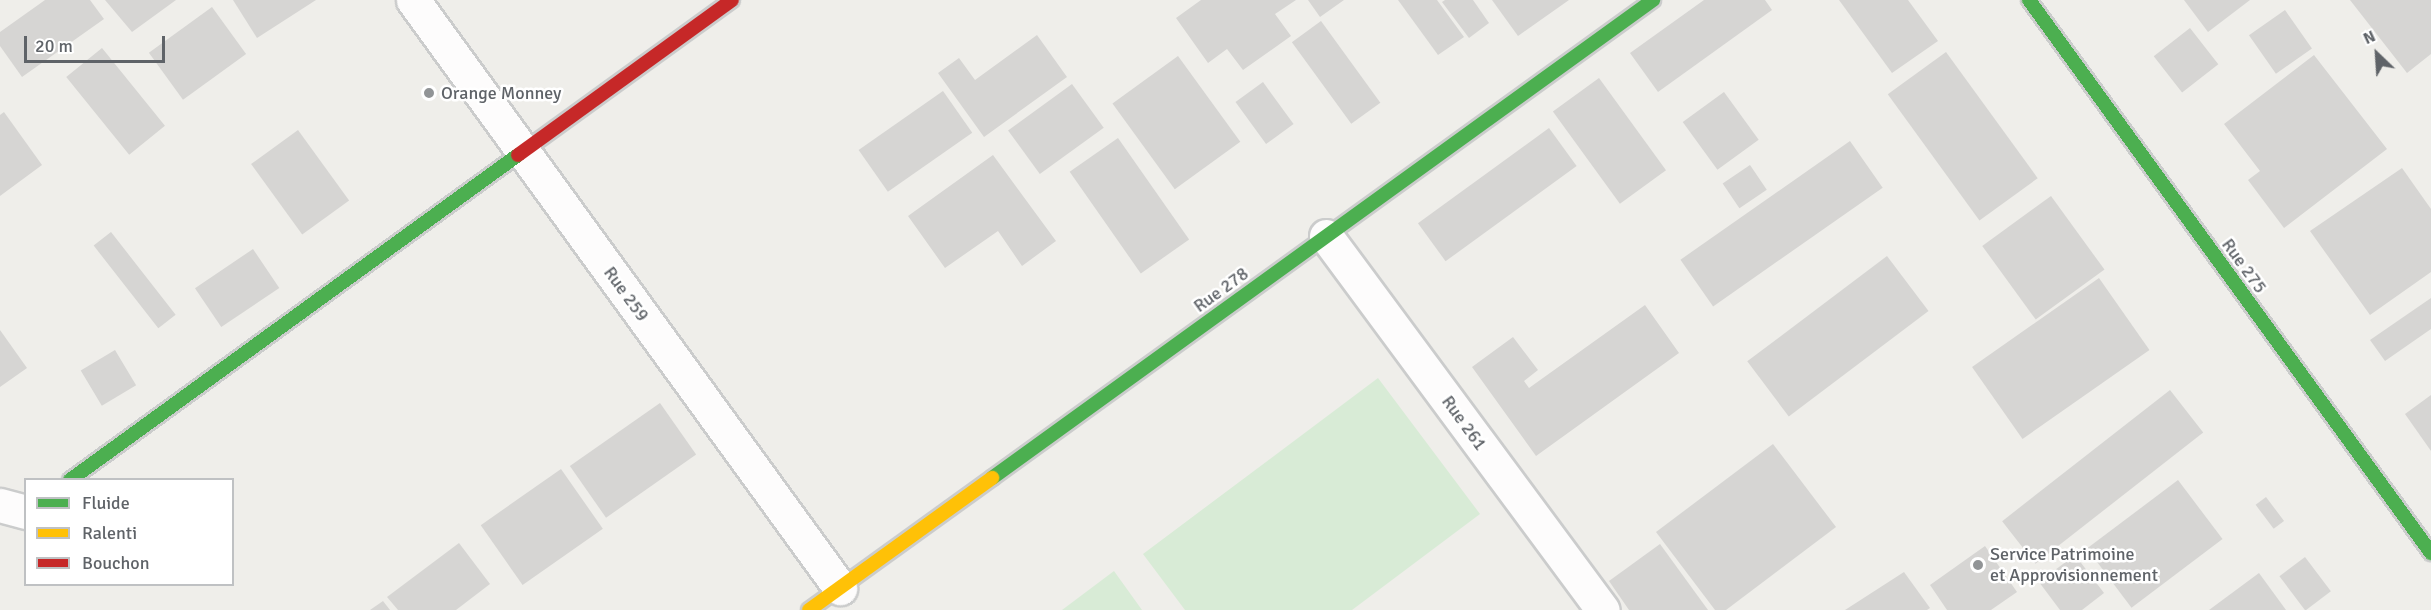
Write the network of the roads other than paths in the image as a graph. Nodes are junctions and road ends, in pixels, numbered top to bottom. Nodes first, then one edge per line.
1 (413, 0) edge
2 (732, 0) edge
3 (1653, 0) edge
4 (2029, 0) edge
5 (523, 152) junction
6 (1326, 236) junction
7 (73, 478) edge
8 (0, 505) edge
9 (24, 511) edge
10 (2431, 554) edge
11 (840, 588) junction
12 (809, 610) edge
13 (1602, 610) edge

1 - 5 street, Rue 259
2 - 5 street
3 - 6 street, Rue 278
4 - 10 street, Rue 275
5 - 7 street
5 - 11 street, Rue 259
6 - 11 street, Rue 278
6 - 13 street, Rue 261
8 - 9 street
11 - 12 street, Rue 278

